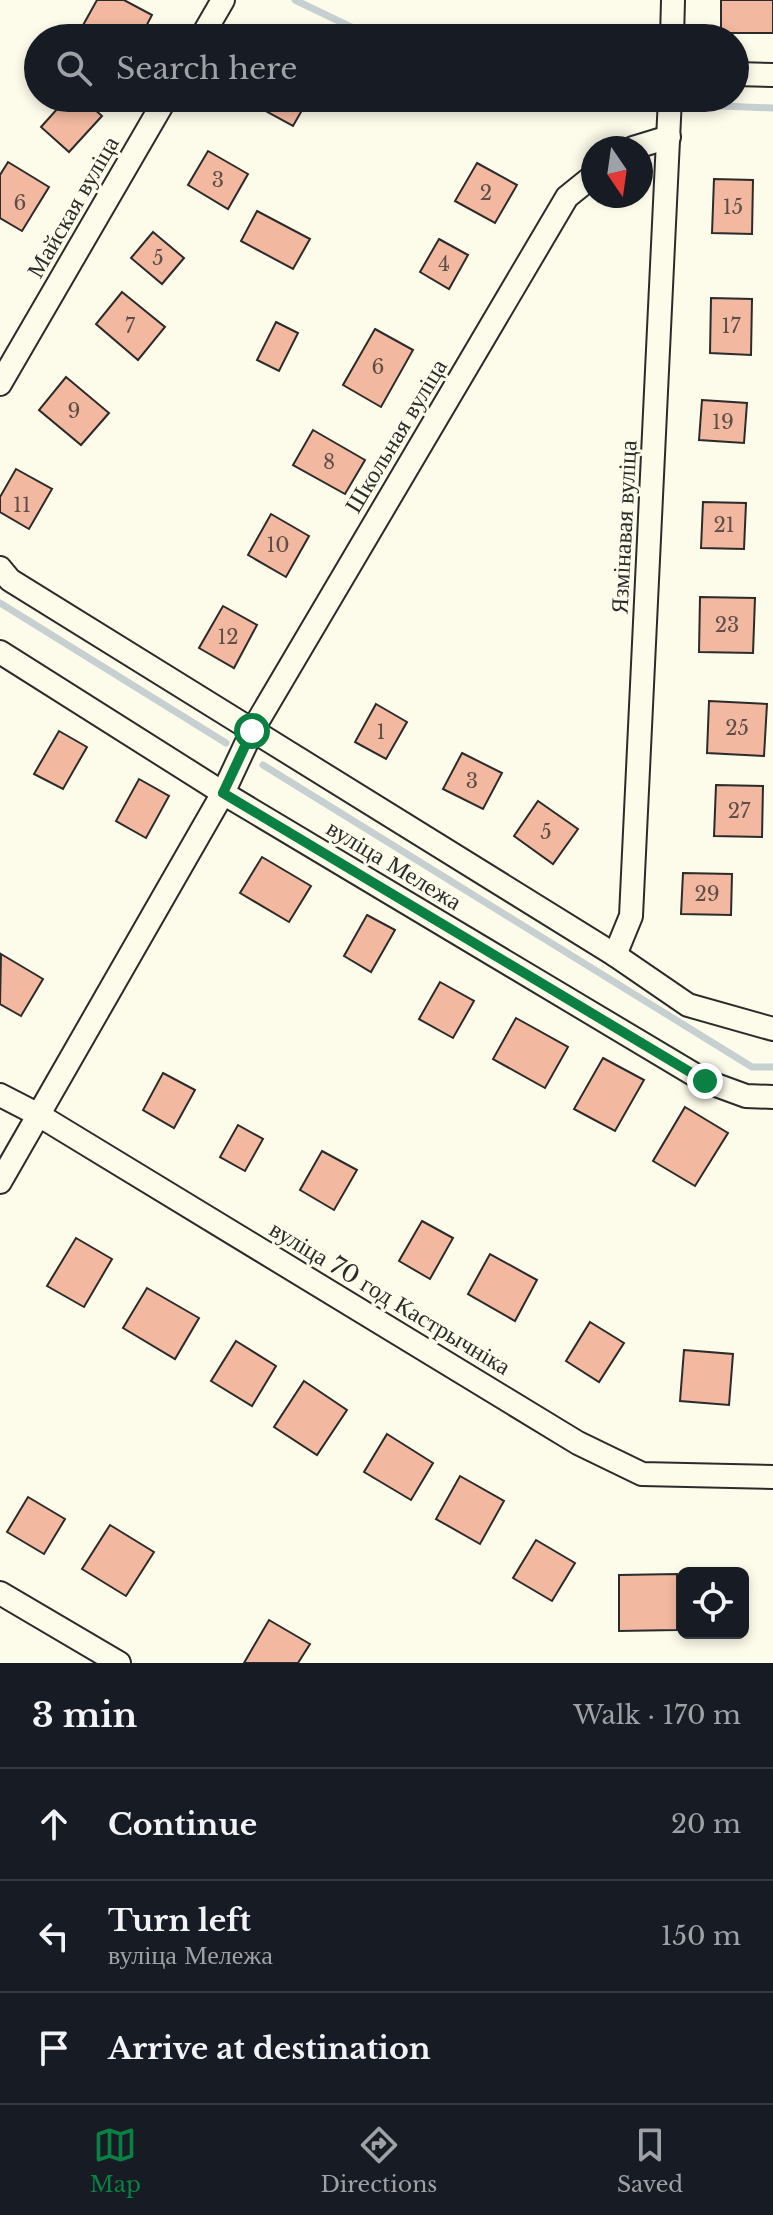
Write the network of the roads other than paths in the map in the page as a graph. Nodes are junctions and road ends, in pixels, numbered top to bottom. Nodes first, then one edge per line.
1 (223, 0) edge
2 (673, 0) edge
3 (209, 24) edge
4 (672, 24) edge
5 (749, 74) edge
6 (773, 75) edge
7 (158, 112) edge
8 (670, 112) edge
9 (669, 137) junction
10 (653, 142) edge
11 (581, 186) edge
12 (0, 384) edge
13 (0, 568) edge
14 (0, 652) edge
15 (252, 731) junction
16 (223, 793) junction
17 (615, 955) junction
18 (773, 1029) edge
19 (0, 1095) edge
20 (773, 1097) edge
21 (37, 1114) junction
22 (0, 1182) edge
23 (773, 1477) edge
24 (0, 1593) edge
25 (119, 1663) edge

1 - 3 street
2 - 4 street
5 - 6 street
7 - 12 street, Майская вуліца
8 - 9 street, Язмінавая вуліца
9 - 10 street
9 - 17 street, Язмінавая вуліца
11 - 15 street, Школьная вуліца
13 - 15 street
14 - 16 street, вуліца Мележа
15 - 16 street, Школьная вуліца
15 - 17 street
16 - 20 street, вуліца Мележа
16 - 21 street, Школьная вуліца
17 - 18 street
19 - 21 street, вуліца 70 год Кастрычніка
21 - 22 street, Школьная вуліца
21 - 23 street, вуліца 70 год Кастрычніка
24 - 25 street

